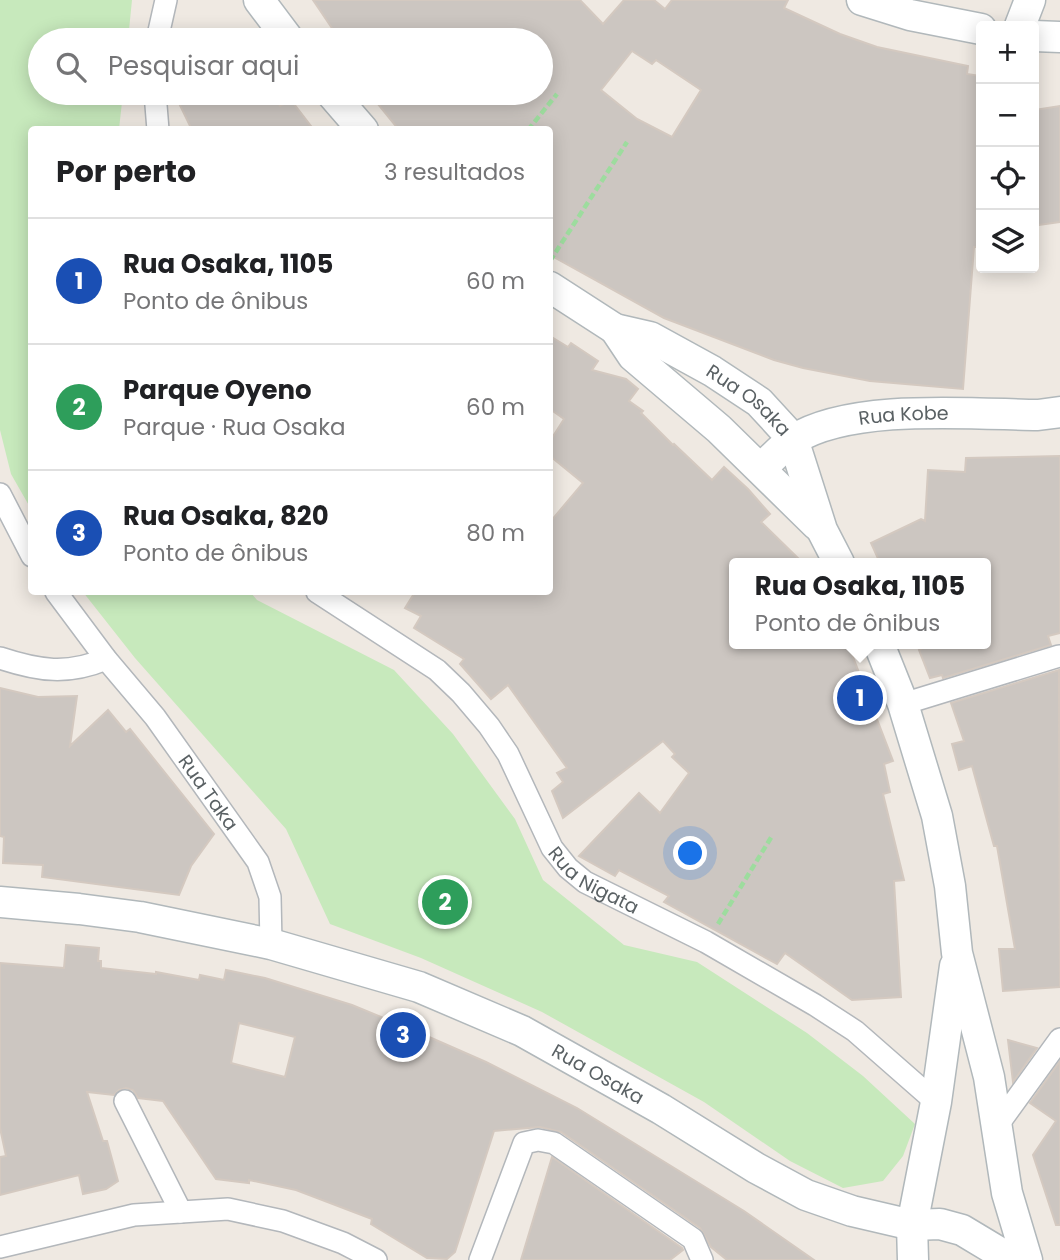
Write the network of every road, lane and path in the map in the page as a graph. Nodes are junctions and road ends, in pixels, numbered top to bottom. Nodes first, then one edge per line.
1 (166, 0) edge
2 (259, 0) edge
3 (862, 0) edge
4 (1030, 0) edge
5 (1022, 21) edge
6 (160, 28) edge
7 (280, 28) edge
8 (976, 29) edge
9 (1039, 36) edge
10 (1060, 37) edge
11 (557, 94) dead end
12 (553, 99) edge
13 (156, 105) edge
14 (341, 105) edge
15 (548, 105) edge
16 (158, 126) edge
17 (360, 126) edge
18 (531, 126) edge
19 (627, 142) dead end
20 (553, 257) edge
21 (553, 289) edge
22 (615, 329) junction
23 (1060, 412) edge
24 (793, 439) junction
25 (761, 469) junction
26 (0, 495) edge
27 (822, 530) junction
28 (28, 548) edge
29 (836, 558) edge
30 (58, 595) edge
31 (322, 595) edge
32 (881, 649) edge
33 (1059, 656) edge
34 (0, 658) edge
35 (106, 659) junction
36 (903, 704) junction
37 (772, 836) dead end
38 (0, 902) edge
39 (706, 942) junction
40 (271, 944) junction
41 (957, 953) junction
42 (1060, 1039) edge
43 (125, 1101) dead end
44 (936, 1102) junction
45 (997, 1126) junction
46 (181, 1212) junction
47 (912, 1225) junction
48 (0, 1247) edge
49 (376, 1260) edge
50 (480, 1260) edge
51 (702, 1260) edge
52 (913, 1260) edge
53 (1005, 1260) edge
54 (1027, 1260) edge

1 - 6 street
2 - 7 street
3 - 8 street
4 - 5 street
9 - 10 street
11 - 12 path
13 - 16 street
14 - 17 street
15 - 18 path
19 - 20 path
21 - 22 street, Rua Osaka
22 - 24 street, Rua Osaka
22 - 25 street, Rua Osaka
23 - 24 street, Rua Kobe
24 - 25 street, Rua Kobe
24 - 27 street, Rua Osaka
25 - 27 street, Rua Osaka
26 - 28 street
27 - 29 street, Rua Osaka
30 - 35 street, Rua Taka
31 - 39 street, Rua Nigata
32 - 36 street
33 - 36 street
34 - 35 street
35 - 40 street, Rua Taka
36 - 41 street
37 - 39 path
38 - 40 street, Rua Osaka
39 - 44 street, Rua Nigata
40 - 47 street, Rua Osaka
41 - 44 street
41 - 45 street
42 - 45 street
43 - 46 street
44 - 47 street
45 - 54 street
46 - 48 street
46 - 49 street
47 - 52 street
47 - 53 street, Rua Osaka
50 - 51 street

